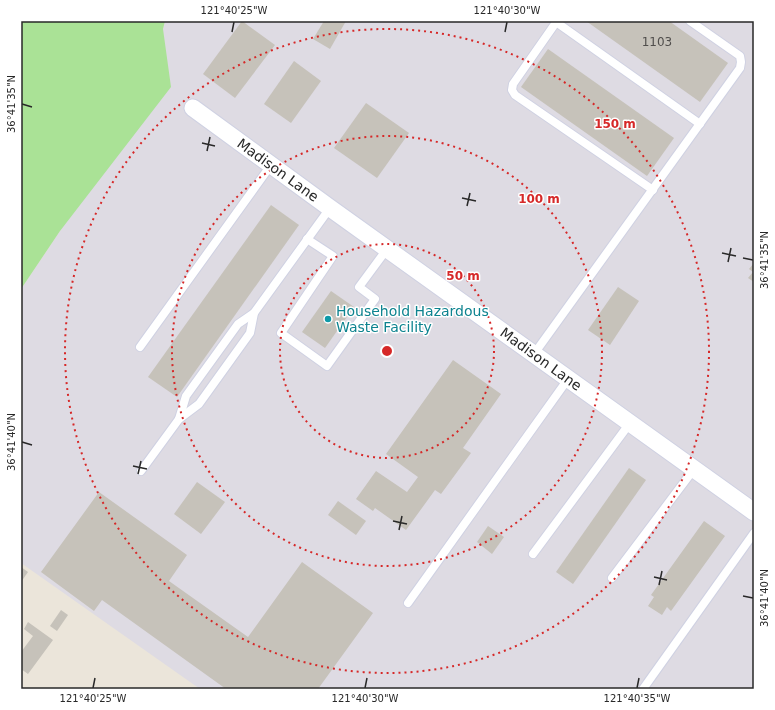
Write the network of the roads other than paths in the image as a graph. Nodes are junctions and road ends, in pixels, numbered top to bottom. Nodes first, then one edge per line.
1 (556, 21) edge
2 (690, 21) edge
3 (193, 108) dead end
4 (700, 124) junction
5 (271, 165) junction
6 (653, 190) junction
7 (330, 208) junction
8 (307, 239) junction
9 (387, 249) junction
10 (254, 313) junction
11 (140, 347) dead end
12 (534, 354) junction
13 (568, 379) junction
14 (179, 419) junction
15 (630, 423) junction
16 (694, 469) junction
17 (141, 471) dead end
18 (754, 512) edge
19 (754, 533) edge
20 (533, 554) dead end
21 (612, 578) dead end
22 (408, 603) dead end
23 (643, 689) edge

1 - 4 lane
1 - 6 lane
2 - 4 lane
3 - 5 street, Madison Lane
4 - 6 lane
5 - 7 street, Madison Lane
5 - 11 lane
6 - 12 lane
7 - 8 lane
7 - 9 street, Madison Lane
8 - 9 lane
8 - 10 lane
9 - 12 street, Madison Lane
10 - 14 lane
10 - 14 lane
12 - 13 street, Madison Lane
13 - 15 street, Madison Lane
13 - 22 lane
14 - 17 lane
15 - 16 street, Madison Lane
15 - 20 lane
16 - 18 street, Madison Lane
16 - 21 lane
19 - 23 lane

